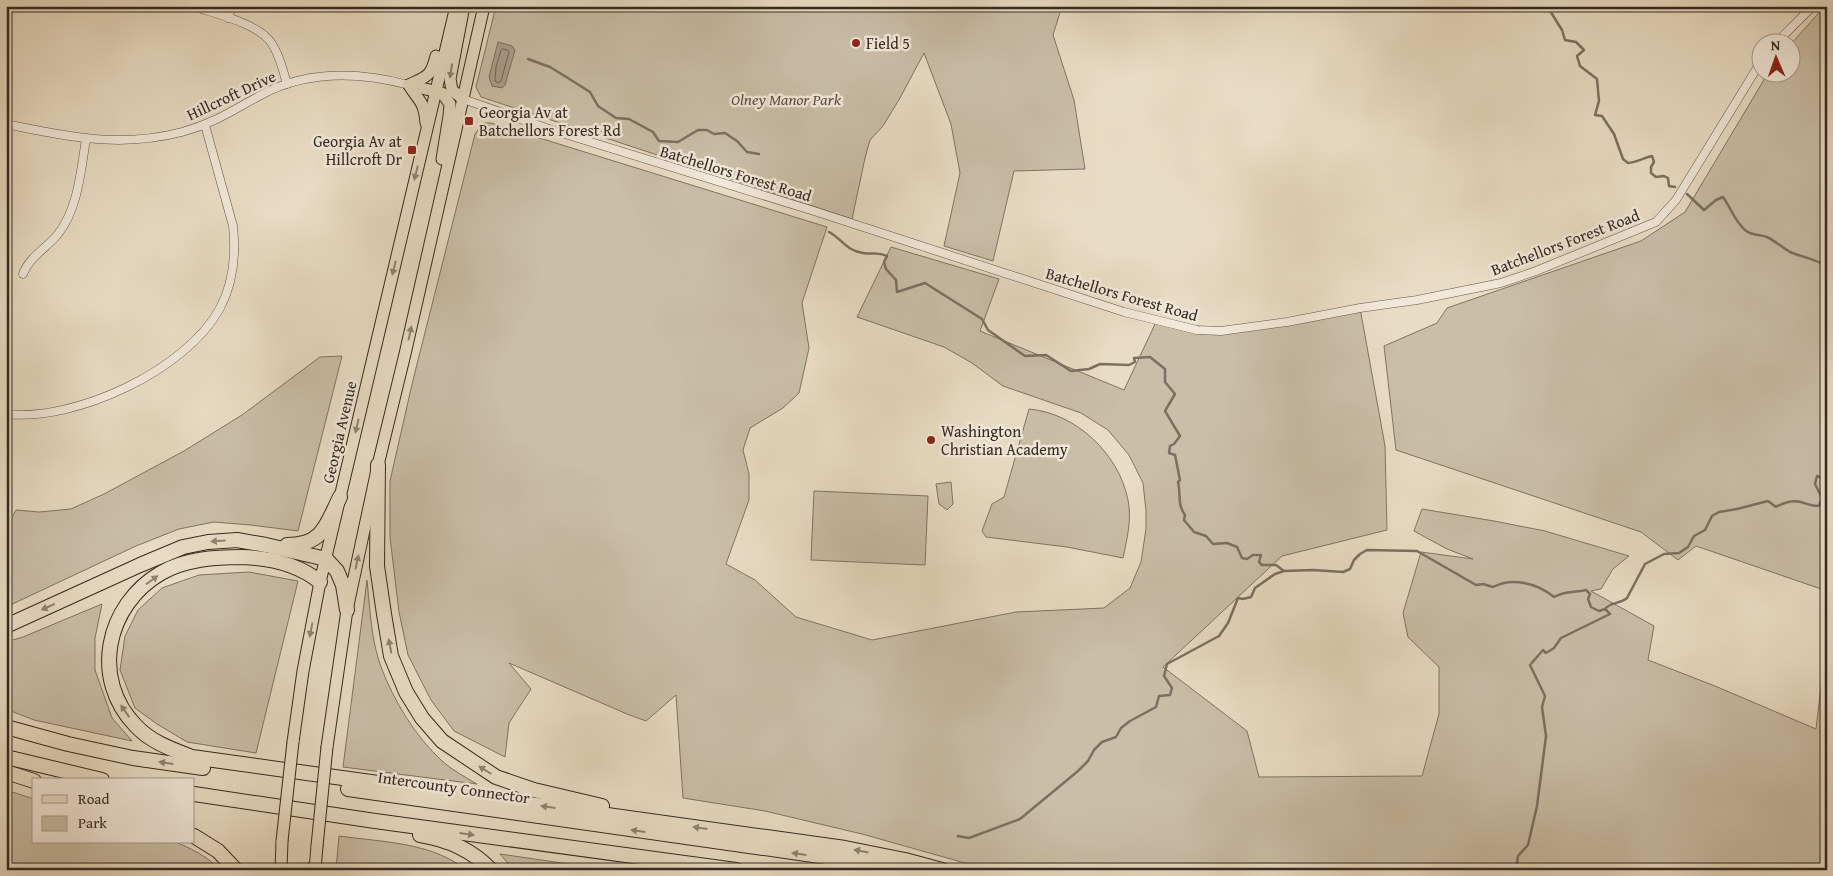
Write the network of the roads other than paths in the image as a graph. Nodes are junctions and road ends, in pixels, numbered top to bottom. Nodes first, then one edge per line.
1 (193, 6) edge
2 (232, 6) edge
3 (456, 6) edge
4 (464, 6) edge
5 (484, 6) edge
6 (1813, 6) edge
7 (228, 18) junction
8 (452, 19) junction
9 (1787, 32) edge
10 (1750, 79) edge
11 (287, 84) junction
12 (409, 85) junction
13 (436, 91) junction
14 (463, 99) junction
15 (6, 124) edge
16 (205, 125) junction
17 (427, 129) junction
18 (86, 139) junction
19 (432, 231) junction
20 (23, 274) dead end
21 (6, 414) edge
22 (378, 465) junction
23 (340, 497) junction
24 (266, 545) junction
25 (326, 559) junction
26 (320, 582) junction
27 (347, 610) junction
28 (6, 626) edge
29 (6, 727) edge
30 (6, 757) edge
31 (6, 765) edge
32 (6, 772) edge
33 (57, 778) edge
34 (94, 778) edge
35 (32, 780) edge
36 (195, 794) edge
37 (195, 802) edge
38 (666, 823) junction
39 (195, 837) edge
40 (315, 869) edge
41 (236, 870) edge
42 (281, 870) edge
43 (491, 870) edge
44 (736, 870) edge
45 (899, 870) edge
46 (942, 870) edge

1 - 7 street
2 - 7 street
3 - 8 main road, Georgia Avenue
4 -> 14 main road
5 - 14 main road
6 - 9 street
7 - 11 street
8 - 12 main road
8 - 13 main road, Georgia Avenue
10 - 14 street, Batchellors Forest Road
11 - 12 street, Hillcroft Drive
11 - 16 street, Hillcroft Drive
12 - 13 main road
12 - 17 main road
13 - 17 main road, Georgia Avenue
13 - 19 main road
14 - 19 main road
15 - 18 street, Hillcroft Drive
16 - 18 street, Hillcroft Drive
16 - 21 street
17 -> 23 main road, Georgia Avenue
18 - 20 street
22 -> 19 main road
27 -> 22 main road
38 -> 22 highway
23 - 24 highway
23 - 25 main road, Georgia Avenue
24 - 25 highway
24 -> 28 highway
25 - 26 main road, Georgia Avenue
25 - 27 highway
38 -> 26 highway
26 -> 42 main road, Georgia Avenue, bridge
27 - 40 main road, bridge
45 -> 29 highway, Intercounty Connector
30 - 34 highway
31 - 33 highway
32 - 35 highway
36 -> 44 highway
37 - 43 highway
46 -> 38 highway
39 - 41 highway

